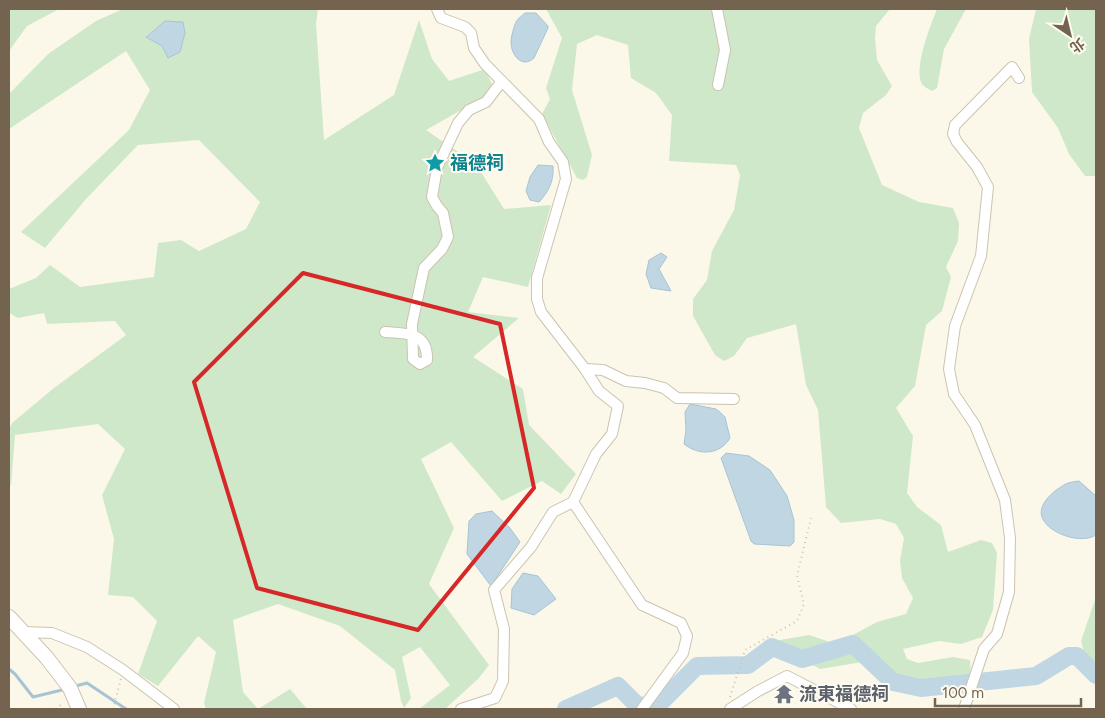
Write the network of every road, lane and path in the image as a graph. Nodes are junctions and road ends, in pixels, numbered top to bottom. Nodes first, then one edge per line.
1 (437, 9) edge
2 (717, 9) edge
3 (1019, 78) dead end
4 (502, 81) junction
5 (718, 84) dead end
6 (385, 332) dead end
7 (585, 369) junction
8 (734, 399) dead end
9 (573, 502) junction
10 (811, 518) dead end
11 (9, 617) edge
12 (24, 632) junction
13 (121, 678) dead end
14 (734, 687) dead end
15 (79, 709) edge
16 (112, 709) edge
17 (174, 709) edge
18 (461, 709) edge
19 (642, 709) edge
20 (730, 709) edge
21 (852, 709) edge
22 (964, 709) edge

1 - 4 street
2 - 5 street
3 - 22 street
4 - 6 street
4 - 7 street
7 - 8 street
7 - 9 street
9 - 18 street
9 - 19 street
10 - 14 path
11 - 12 street
12 - 15 street
12 - 17 street
13 - 16 path
20 - 21 street

